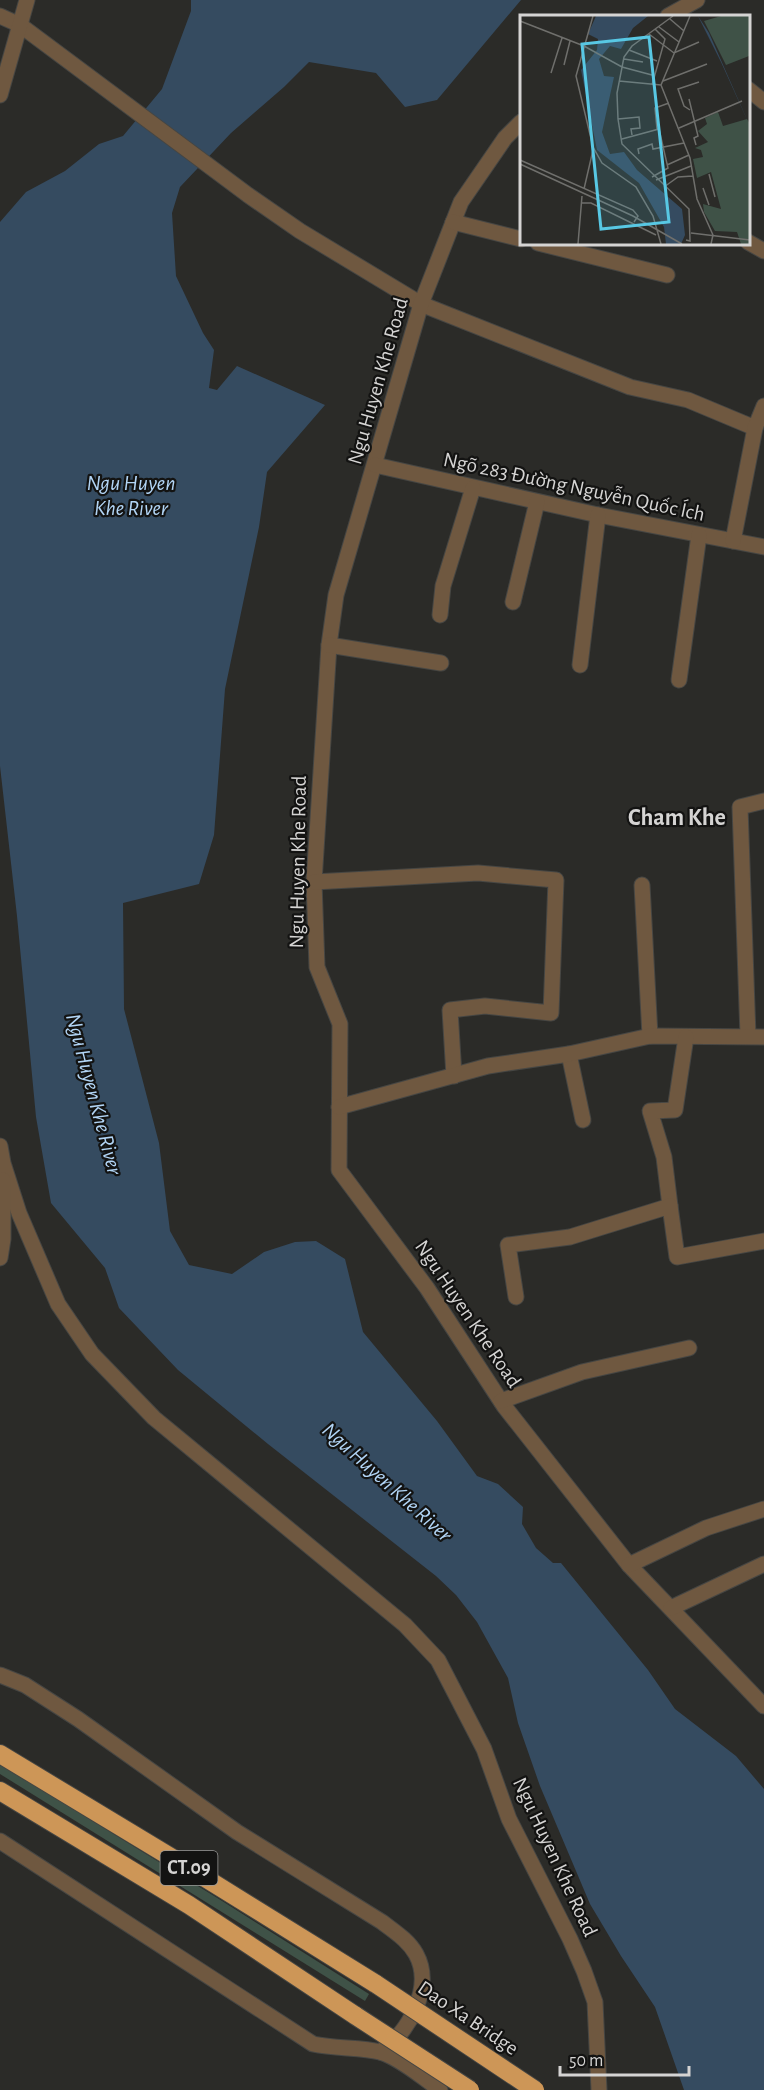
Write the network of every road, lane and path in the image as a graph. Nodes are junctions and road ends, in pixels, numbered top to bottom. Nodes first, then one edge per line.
1 (27, 0) edge
2 (697, 0) edge
3 (0, 15) edge
4 (673, 15) edge
5 (20, 26) junction
6 (749, 91) edge
7 (0, 95) edge
8 (764, 102) edge
9 (520, 124) edge
10 (453, 222) junction
11 (520, 239) edge
12 (749, 243) edge
13 (542, 244) edge
14 (764, 251) edge
15 (667, 275) dead end
16 (421, 304) junction
17 (764, 406) edge
18 (755, 428) junction
19 (375, 465) junction
20 (473, 488) junction
21 (537, 502) junction
22 (598, 515) junction
23 (699, 535) junction
24 (733, 541) junction
25 (764, 547) edge
26 (513, 602) dead end
27 (440, 615) dead end
28 (329, 645) junction
29 (441, 663) dead end
30 (580, 665) dead end
31 (679, 680) dead end
32 (764, 801) edge
33 (314, 882) junction
34 (642, 885) dead end
35 (650, 1036) junction
36 (747, 1036) junction
37 (686, 1037) junction
38 (764, 1037) edge
39 (569, 1054) junction
40 (454, 1076) junction
41 (339, 1107) junction
42 (583, 1119) dead end
43 (0, 1146) edge
44 (3, 1163) junction
45 (670, 1206) junction
46 (764, 1241) edge
47 (0, 1258) edge
48 (516, 1297) dead end
49 (689, 1348) dead end
50 (501, 1401) junction
51 (764, 1509) edge
52 (764, 1564) edge
53 (629, 1565) junction
54 (671, 1608) junction
55 (0, 1675) edge
56 (761, 1698) edge
57 (0, 1754) edge
58 (0, 1791) edge
59 (0, 1841) edge
60 (380, 2052) junction
61 (440, 2090) edge
62 (470, 2090) edge
63 (535, 2090) edge
64 (598, 2090) edge

1 - 5 street
2 - 4 street
3 - 5 street
5 - 7 street
5 - 16 street
6 - 8 street
9 - 10 street, Ngu Huyen Khe Road
10 - 11 street
10 - 16 street, Ngu Huyen Khe Road
12 - 14 street
13 - 15 street
16 - 18 street
16 - 19 street, Ngu Huyen Khe Road
17 - 18 street
18 - 24 street
19 - 20 street, Ngõ 283 Đường Nguyễn Quốc Ích
19 - 28 street, Ngu Huyen Khe Road
20 - 21 street, Ngõ 283 Đường Nguyễn Quốc Ích
20 - 27 street
21 - 22 street, Ngõ 283 Đường Nguyễn Quốc Ích
21 - 26 street
22 - 23 street, Ngõ 283 Đường Nguyễn Quốc Ích
22 - 30 street
23 - 24 street, Ngõ 283 Đường Nguyễn Quốc Ích
23 - 31 street
24 - 25 street, Ngõ 283 Đường Nguyễn Quốc Ích
28 - 29 street
28 - 33 street, Ngu Huyen Khe Road
32 - 36 street
33 - 40 street
33 - 41 street, Ngu Huyen Khe Road
34 - 35 street
35 - 37 street
35 - 39 street
36 - 37 street
36 - 38 street
37 - 45 street
39 - 40 street
39 - 42 street
40 - 41 street
41 - 50 street, Ngu Huyen Khe Road
43 - 44 street, Ngu Huyen Khe Road
44 - 47 street
44 - 64 street, Ngu Huyen Khe Road
45 - 46 street
45 - 48 street
49 - 50 street
50 - 53 street, Ngu Huyen Khe Road
51 - 53 street
52 - 54 street
53 - 54 street, Ngu Huyen Khe Road
54 - 56 street, Ngu Huyen Khe Road
55 - 60 street
57 - 63 highway, Dao Xa Bridge / CT.09, bridge
58 - 62 highway, CT.09, bridge
59 - 60 street
60 - 61 street

